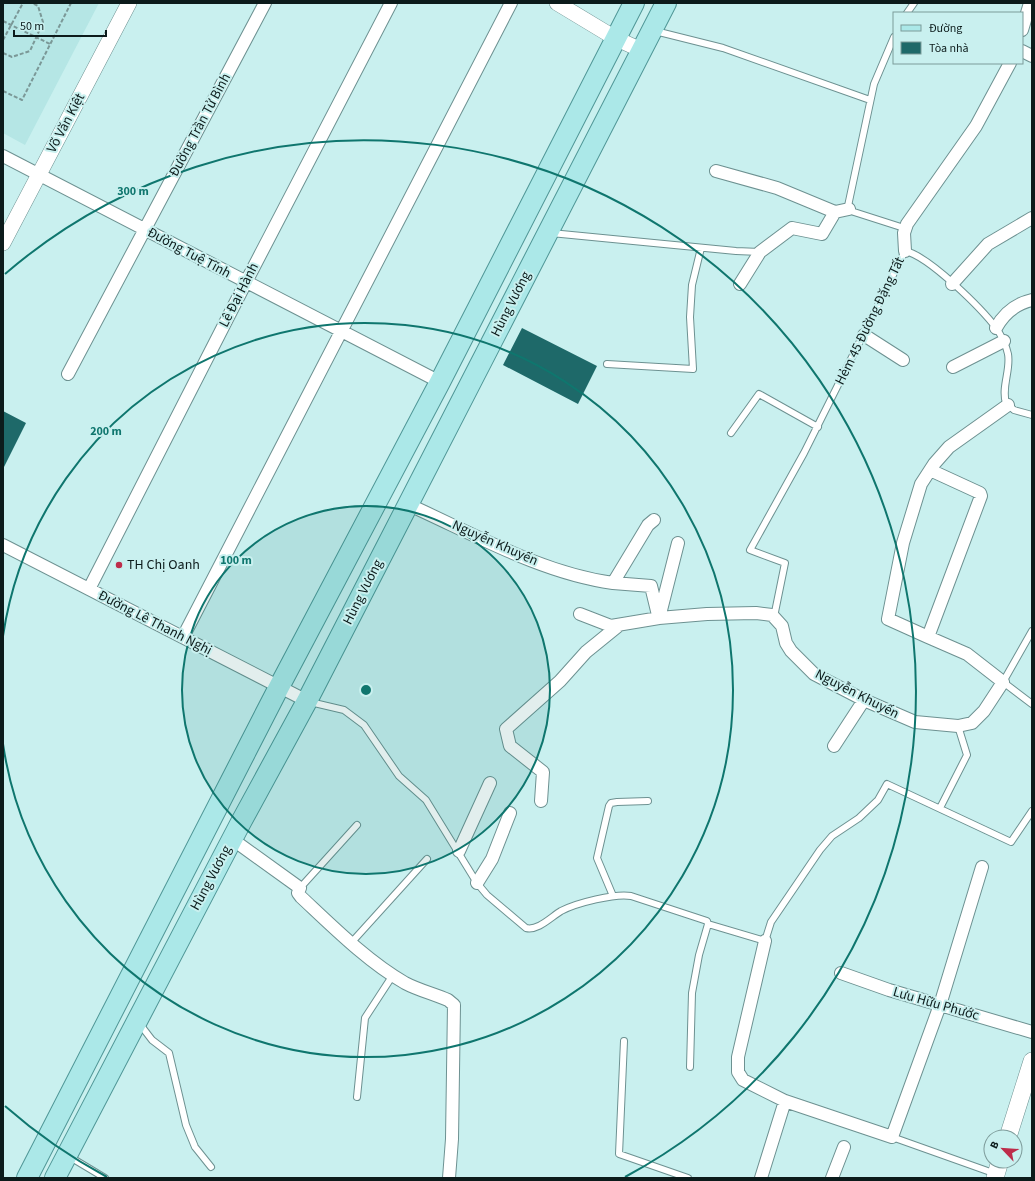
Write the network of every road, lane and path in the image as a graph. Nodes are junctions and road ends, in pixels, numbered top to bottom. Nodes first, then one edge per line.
1 (23, 3) edge
2 (32, 3) edge
3 (71, 3) edge
4 (129, 3) edge
5 (265, 3) edge
6 (390, 3) edge
7 (511, 3) edge
8 (557, 3) edge
9 (634, 3) edge
10 (666, 3) edge
11 (914, 3) edge
12 (1030, 3) edge
13 (908, 12) edge
14 (3, 21) edge
15 (11, 25) junction
16 (1023, 27) edge
17 (651, 30) junction
18 (37, 37) junction
19 (615, 38) junction
20 (893, 39) edge
21 (3, 40) edge
22 (50, 44) junction
23 (641, 50) junction
24 (1023, 52) edge
25 (3, 53) edge
26 (1032, 56) edge
27 (1009, 64) edge
28 (3, 91) edge
29 (870, 100) junction
30 (3, 156) edge
31 (716, 171) dead end
32 (39, 174) junction
33 (849, 209) junction
34 (836, 212) junction
35 (1032, 218) edge
36 (904, 228) junction
37 (144, 229) junction
38 (548, 233) junction
39 (3, 243) edge
40 (701, 248) junction
41 (905, 251) junction
42 (760, 252) junction
43 (246, 282) junction
44 (740, 284) dead end
45 (952, 284) junction
46 (1032, 300) edge
47 (996, 328) junction
48 (341, 332) junction
49 (864, 335) junction
50 (1004, 341) junction
51 (903, 360) dead end
52 (607, 364) dead end
53 (953, 367) dead end
54 (68, 374) dead end
55 (440, 382) junction
56 (1008, 405) junction
57 (1032, 415) edge
58 (818, 427) junction
59 (731, 433) dead end
60 (930, 470) junction
61 (407, 504) junction
62 (654, 520) dead end
63 (678, 543) dead end
64 (3, 545) edge
65 (613, 583) junction
66 (89, 589) junction
67 (580, 614) dead end
68 (774, 616) junction
69 (659, 618) junction
70 (618, 626) junction
71 (1032, 631) edge
72 (183, 637) junction
73 (928, 637) junction
74 (1003, 682) junction
75 (279, 687) junction
76 (864, 700) junction
77 (307, 701) junction
78 (1032, 704) edge
79 (958, 726) junction
80 (834, 746) dead end
81 (490, 782) dead end
82 (540, 801) dead end
83 (648, 801) dead end
84 (940, 808) junction
85 (1032, 811) edge
86 (510, 812) dead end
87 (357, 825) dead end
88 (232, 839) junction
89 (459, 851) junction
90 (427, 859) dead end
91 (982, 867) dead end
92 (477, 883) junction
93 (300, 888) junction
94 (613, 896) junction
95 (708, 924) junction
96 (765, 940) junction
97 (351, 943) junction
98 (841, 973) dead end
99 (393, 975) junction
100 (940, 1005) junction
101 (115, 1006) junction
102 (137, 1020) junction
103 (1032, 1032) edge
104 (624, 1041) dead end
105 (1032, 1061) edge
106 (690, 1067) dead end
107 (358, 1097) dead end
108 (784, 1102) junction
109 (1011, 1129) edge
110 (892, 1137) junction
111 (844, 1147) dead end
112 (67, 1155) junction
113 (212, 1167) dead end
114 (997, 1171) edge
115 (27, 1178) edge
116 (55, 1178) edge
117 (105, 1178) edge
118 (449, 1178) edge
119 (688, 1178) edge
120 (761, 1178) edge
121 (832, 1178) edge

1 - 15 path
2 - 18 path
3 - 22 path
4 - 32 street, Võ Văn Kiệt
5 - 37 street, Đường Trần Tử Bình
6 - 43 street, Lê Đại Hành
7 - 48 street
8 - 19 street
9 - 19 main road, Hùng Vương
10 - 17 main road, Hùng Vương
11 - 13 lane
12 - 16 street
14 - 15 path
15 - 18 path
15 - 21 path
17 - 23 main road, Hùng Vương
17 - 29 lane
18 - 22 path
18 - 25 path
19 - 23 street
19 - 55 main road, Hùng Vương
20 - 29 lane
22 - 28 path
23 - 38 main road, Hùng Vương
24 - 26 street
27 - 36 street
29 - 33 lane
30 - 32 street, Đường Tuệ Tĩnh
31 - 34 street
32 - 37 street, Đường Tuệ Tĩnh
32 - 39 street, Võ Văn Kiệt
33 - 34 street
33 - 36 lane
34 - 42 street
35 - 45 street
36 - 41 street, Hẻm 45 Đường Đặng Tất
37 - 43 street, Đường Tuệ Tĩnh
37 - 54 street, Đường Trần Tử Bình
38 - 40 lane
38 - 61 main road, Hùng Vương
40 - 42 lane
40 - 52 lane
41 - 45 lane
41 - 49 lane, Hẻm 45 Đường Đặng Tất
42 - 44 street
43 - 48 street, Đường Tuệ Tĩnh
43 - 66 street, Lê Đại Hành
45 - 47 lane
46 - 47 street
47 - 50 lane
48 - 55 street, Đường Tuệ Tĩnh
48 - 72 street
49 - 51 street
49 - 58 lane, Hẻm 45 Đường Đặng Tất
50 - 53 street
50 - 56 lane
55 - 75 main road, Hùng Vương
56 - 57 lane
56 - 60 street
58 - 59 lane
58 - 68 lane, Hẻm 45 Đường Đặng Tất
60 - 73 street
60 - 73 street
61 - 65 street, Nguyễn Khuyến
61 - 77 main road, Hùng Vương
62 - 65 street
63 - 69 street
64 - 66 street, Đường Lê Thanh Nghị
65 - 69 street, Nguyễn Khuyến
66 - 72 street, Đường Lê Thanh Nghị
67 - 70 street
68 - 69 street
68 - 76 street, Nguyễn Khuyến
69 - 70 street
70 - 82 street
71 - 74 lane
72 - 75 street, Đường Lê Thanh Nghị
73 - 74 street
74 - 78 lane
74 - 79 street, Nguyễn Khuyến
75 - 77 street, Đường Lê Thanh Nghị
75 - 101 main road, Hùng Vương
76 - 79 street, Nguyễn Khuyến
76 - 80 street
77 - 88 main road, Hùng Vương
77 - 89 lane
79 - 84 lane
81 - 89 street
83 - 94 lane
84 - 85 lane
84 - 96 lane
86 - 92 street
87 - 93 lane
88 - 93 street
88 - 102 main road, Hùng Vương
89 - 92 lane
90 - 97 lane
91 - 100 street
92 - 94 lane
93 - 97 street
94 - 95 lane
95 - 96 lane
95 - 106 lane
96 - 108 street
97 - 99 street
98 - 100 street, Lưu Hữu Phước
99 - 107 lane
99 - 118 street
100 - 103 street, Lưu Hữu Phước
100 - 110 street
101 - 102 main road
101 - 115 main road, Hùng Vương
102 - 112 main road, Hùng Vương
102 - 113 lane
104 - 119 lane
105 - 109 main road
108 - 110 street
108 - 120 street
110 - 114 lane
111 - 121 street
112 - 116 main road, Hùng Vương
112 - 117 lane

